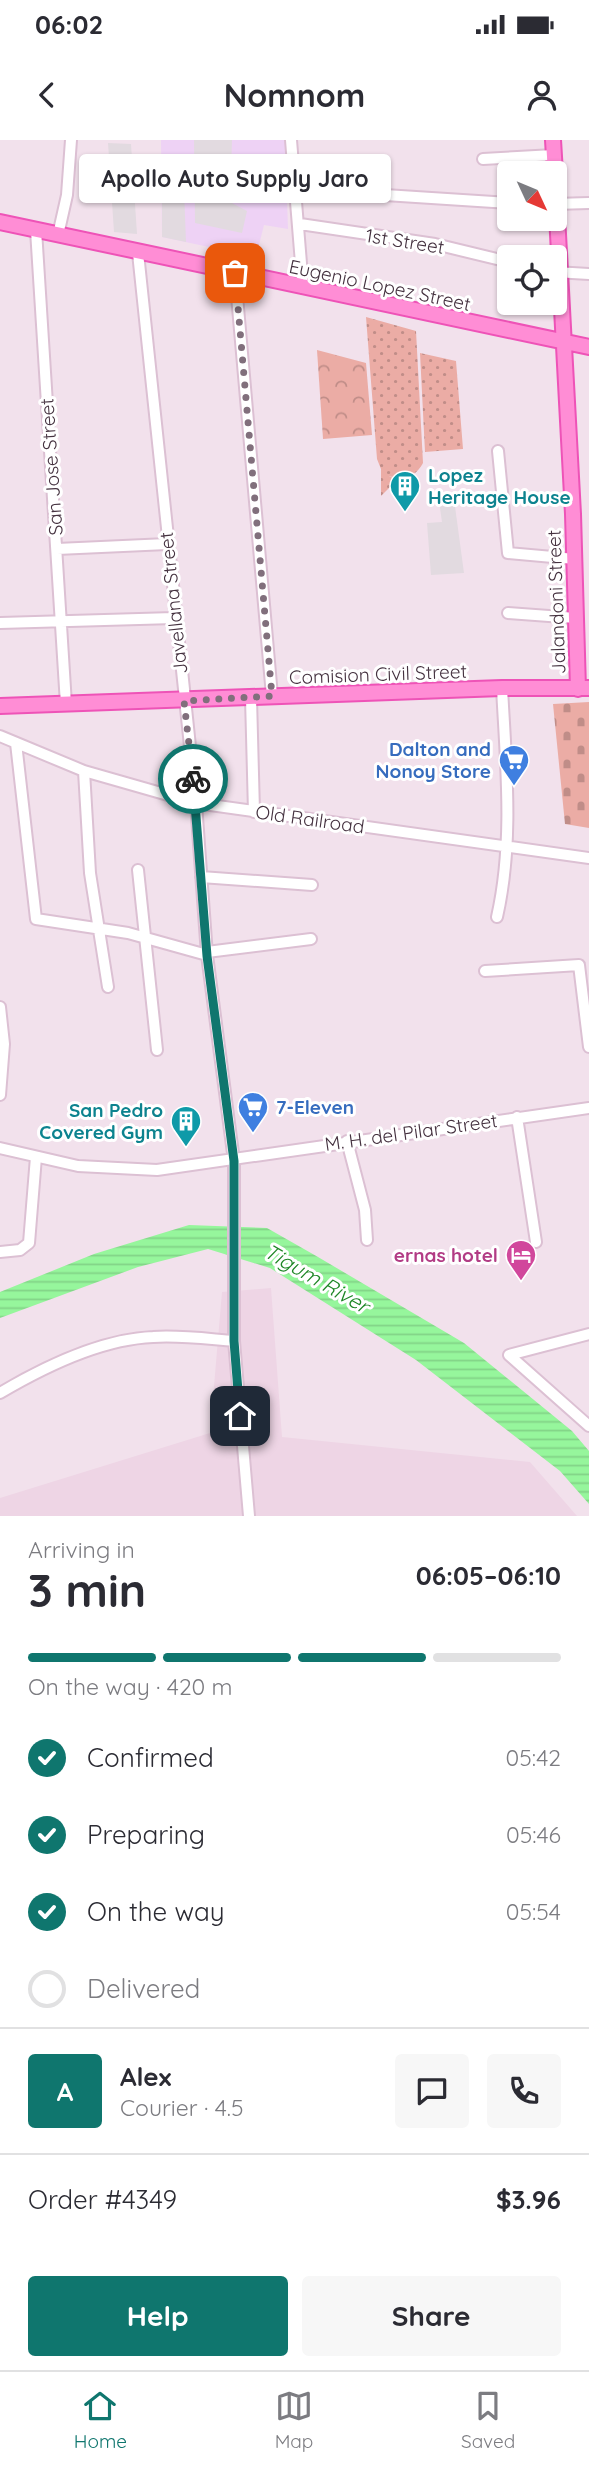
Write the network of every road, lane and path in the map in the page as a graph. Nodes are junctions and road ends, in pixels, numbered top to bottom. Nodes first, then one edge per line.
1 (71, 140) edge
2 (291, 140) edge
3 (553, 148) edge
4 (483, 159) dead end
5 (376, 176) dead end
6 (497, 202) edge
7 (567, 204) edge
8 (589, 204) edge
9 (0, 222) edge
10 (300, 224) junction
11 (36, 230) junction
12 (58, 235) junction
13 (138, 253) junction
14 (497, 259) edge
15 (235, 273) junction
16 (567, 273) edge
17 (589, 274) edge
18 (303, 288) junction
19 (560, 315) edge
20 (563, 341) junction
21 (589, 347) edge
22 (498, 451) dead end
23 (167, 544) junction
24 (57, 550) junction
25 (575, 559) junction
26 (508, 613) dead end
27 (174, 618) junction
28 (576, 618) junction
29 (61, 621) junction
30 (0, 622) edge
31 (502, 688) junction
32 (584, 688) edge
33 (272, 696) junction
34 (251, 698) junction
35 (184, 701) junction
36 (66, 704) junction
37 (0, 706) edge
38 (0, 736) edge
39 (16, 743) junction
40 (84, 771) junction
41 (196, 803) junction
42 (254, 812) junction
43 (507, 847) junction
44 (589, 858) edge
45 (138, 870) dead end
46 (201, 877) junction
47 (312, 885) dead end
48 (497, 917) dead end
49 (98, 928) junction
50 (144, 938) junction
51 (311, 939) dead end
52 (207, 954) junction
53 (485, 971) dead end
54 (108, 987) dead end
55 (0, 1007) edge
56 (589, 1047) edge
57 (157, 1050) dead end
58 (0, 1095) edge
59 (589, 1108) edge
60 (517, 1117) junction
61 (347, 1141) junction
62 (0, 1148) edge
63 (36, 1157) junction
64 (234, 1161) junction
65 (367, 1240) dead end
66 (536, 1242) dead end
67 (0, 1252) edge
68 (589, 1334) edge
69 (234, 1341) junction
70 (0, 1392) edge
71 (589, 1426) edge
72 (249, 1516) edge

1 - 12 street
2 - 10 street
3 - 4 street
5 - 6 street
7 - 8 street
9 - 11 main road, Eugenio Lopez Street
10 - 14 street, 1st Street
10 - 18 street
11 - 12 main road, Eugenio Lopez Street
11 - 24 street, San Jose Street
12 - 13 main road, Eugenio Lopez Street
13 - 15 main road, Eugenio Lopez Street
13 - 23 street, Javellana Street
15 - 18 main road, Eugenio Lopez Street
15 - 33 street
16 - 17 street
18 - 20 main road, Eugenio Lopez Street
19 - 20 main road, Jalandoni Street
20 - 21 main road, Eugenio Lopez Street
20 - 25 main road, Jalandoni Street
22 - 25 street
23 - 24 street
23 - 27 street, Javellana Street
24 - 29 street, San Jose Street
25 - 28 main road, Jalandoni Street
26 - 28 street
27 - 29 street
27 - 35 street, Javellana Street
28 - 32 main road, Jalandoni Street
29 - 30 street
29 - 36 street, San Jose Street
31 - 32 main road, Comision Civil Street
31 - 33 main road, Comision Civil Street
31 - 43 street
33 - 34 main road, Comision Civil Street
34 - 35 main road, Comision Civil Street
34 - 42 street
35 - 36 main road, Comision Civil Street
35 - 41 street, Javellana Street
36 - 37 main road, Comision Civil Street
38 - 39 street, Old Railroad
39 - 40 street, Old Railroad
39 - 49 street
40 - 41 street, Old Railroad
40 - 49 street
41 - 42 street, Old Railroad
41 - 46 street, Javellana Street
42 - 43 street, Old Railroad
43 - 44 street, Old Railroad
43 - 48 street
45 - 50 street
46 - 47 street
46 - 52 street, Javellana Street
49 - 50 street
49 - 54 street
50 - 52 street
50 - 57 street
51 - 52 street
52 - 64 street, Javellana Street
53 - 56 street
55 - 58 street
59 - 60 street, M. H. del Pilar Street
60 - 61 street, M. H. del Pilar Street
60 - 66 street
61 - 64 street, M. H. del Pilar Street
61 - 65 street
62 - 63 street, M. H. del Pilar Street
63 - 64 street, M. H. del Pilar Street
63 - 67 street
64 - 69 street, Javellana Street
68 - 71 street
69 - 70 street
69 - 72 street, Javellana Street

